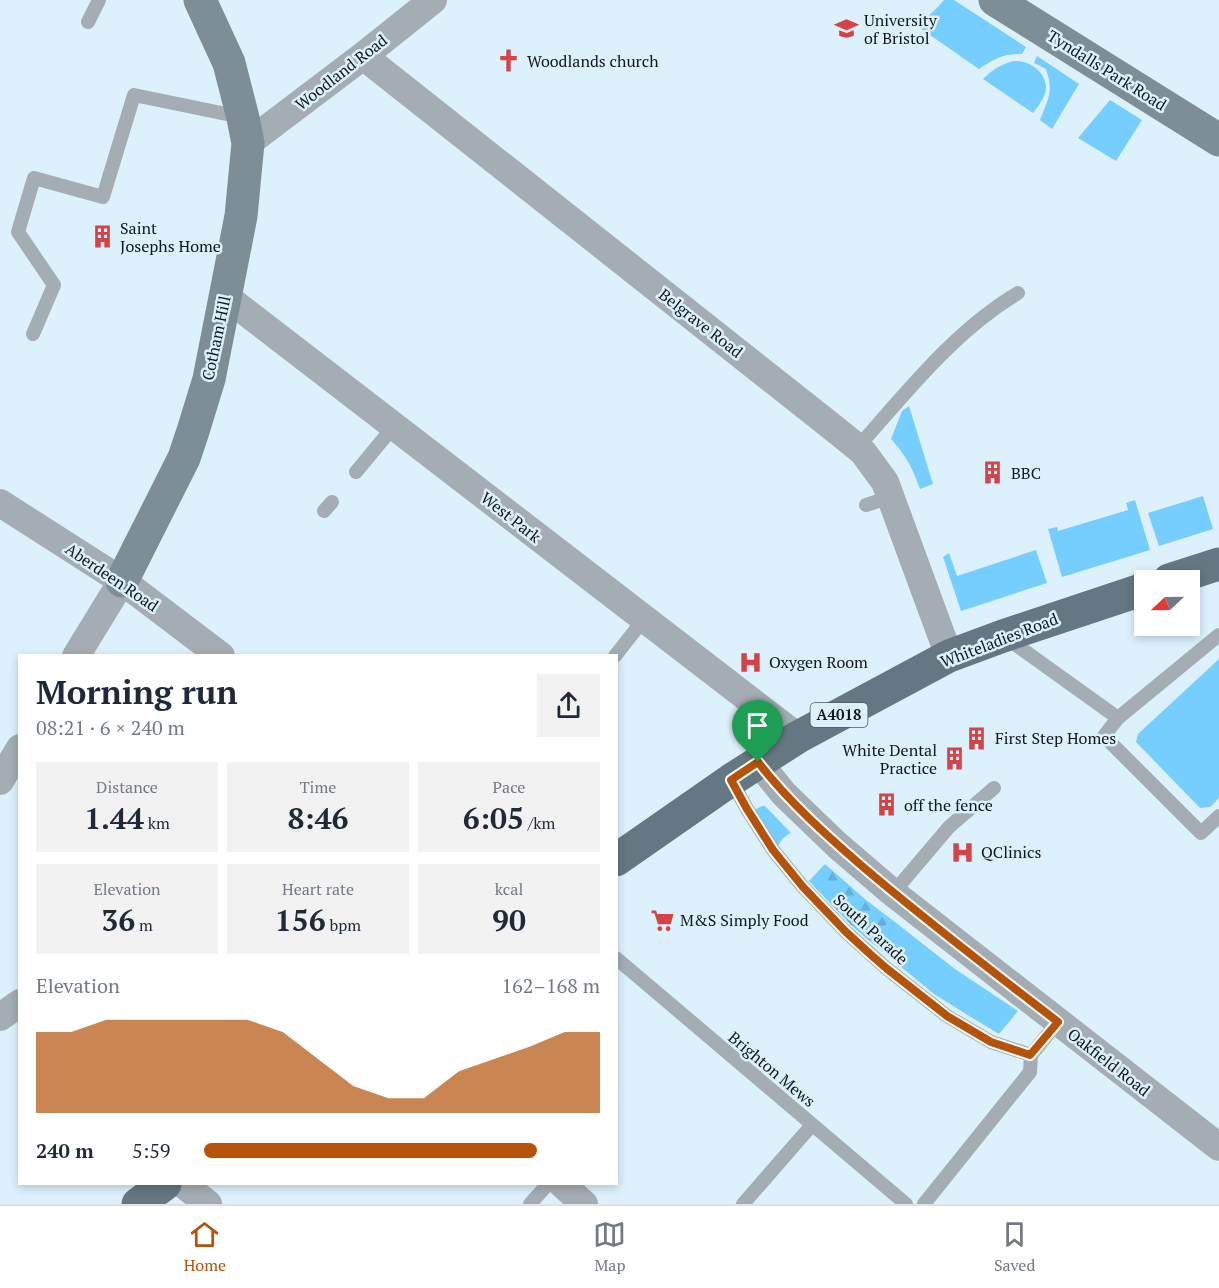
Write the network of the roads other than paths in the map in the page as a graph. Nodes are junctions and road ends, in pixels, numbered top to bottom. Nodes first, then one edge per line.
1 (99, 0) edge
2 (200, 0) edge
3 (433, 0) edge
4 (995, 0) edge
5 (88, 22) dead end
6 (363, 56) junction
7 (246, 130) junction
8 (1219, 140) edge
9 (1018, 293) dead end
10 (225, 296) junction
11 (33, 334) dead end
12 (394, 426) junction
13 (857, 447) junction
14 (356, 472) dead end
15 (0, 503) edge
16 (1219, 564) edge
17 (1200, 570) edge
18 (122, 581) junction
19 (1134, 591) edge
20 (644, 619) junction
21 (1219, 635) edge
22 (1003, 636) junction
23 (77, 654) edge
24 (218, 654) edge
25 (617, 654) edge
26 (949, 656) junction
27 (1118, 718) junction
28 (798, 737) junction
29 (18, 751) edge
30 (758, 762) junction
31 (1, 777) edge
32 (731, 780) junction
33 (994, 789) dead end
34 (1219, 816) edge
35 (618, 859) edge
36 (893, 893) junction
37 (618, 960) edge
38 (18, 1004) edge
39 (0, 1017) edge
40 (1058, 1022) junction
41 (1030, 1055) junction
42 (812, 1125) junction
43 (1219, 1147) edge
44 (164, 1185) edge
45 (184, 1185) edge
46 (215, 1185) edge
47 (547, 1185) edge
48 (563, 1185) edge
49 (138, 1204) edge
50 (208, 1204) edge
51 (226, 1204) edge
52 (530, 1204) edge
53 (584, 1204) edge
54 (743, 1204) edge
55 (906, 1204) edge
56 (924, 1204) edge

1 - 5 lane
2 - 7 street, Cotham Hill
3 - 6 street, Woodland Road
4 - 8 street, Tyndalls Park Road
6 - 7 street, Woodland Road
6 - 13 street, Belgrave Road
7 - 10 street, Cotham Hill
7 - 11 lane
9 - 13 lane
10 - 12 street, West Park
10 - 18 street, Cotham Hill
12 - 14 lane
12 - 20 street, West Park
13 - 26 street, Belgrave Road
15 - 18 street, Aberdeen Road
16 - 17 main road
18 - 23 street, Cotham Hill
18 - 24 street, Aberdeen Road
19 - 22 main road, Whiteladies Road / A4018
20 - 25 lane
20 - 28 street, West Park
21 - 27 lane
22 - 26 main road, Whiteladies Road / A4018
22 - 27 lane
26 - 28 main road, Whiteladies Road / A4018
27 - 34 lane
28 - 30 main road, Whiteladies Road / A4018
29 - 31 street
30 - 32 main road, Whiteladies Road / A4018
30 - 36 street, Oakfield Road
32 - 35 main road, Whiteladies Road / A4018
32 - 41 lane, South Parade
33 - 36 lane
36 - 40 street, Oakfield Road
37 - 42 lane, Brighton Mews
38 - 39 street
40 - 41 lane
40 - 43 street, Oakfield Road
41 - 56 lane
42 - 54 lane
42 - 55 lane, Brighton Mews
44 - 49 main road
45 - 50 street
46 - 51 street
47 - 52 lane
48 - 53 street

